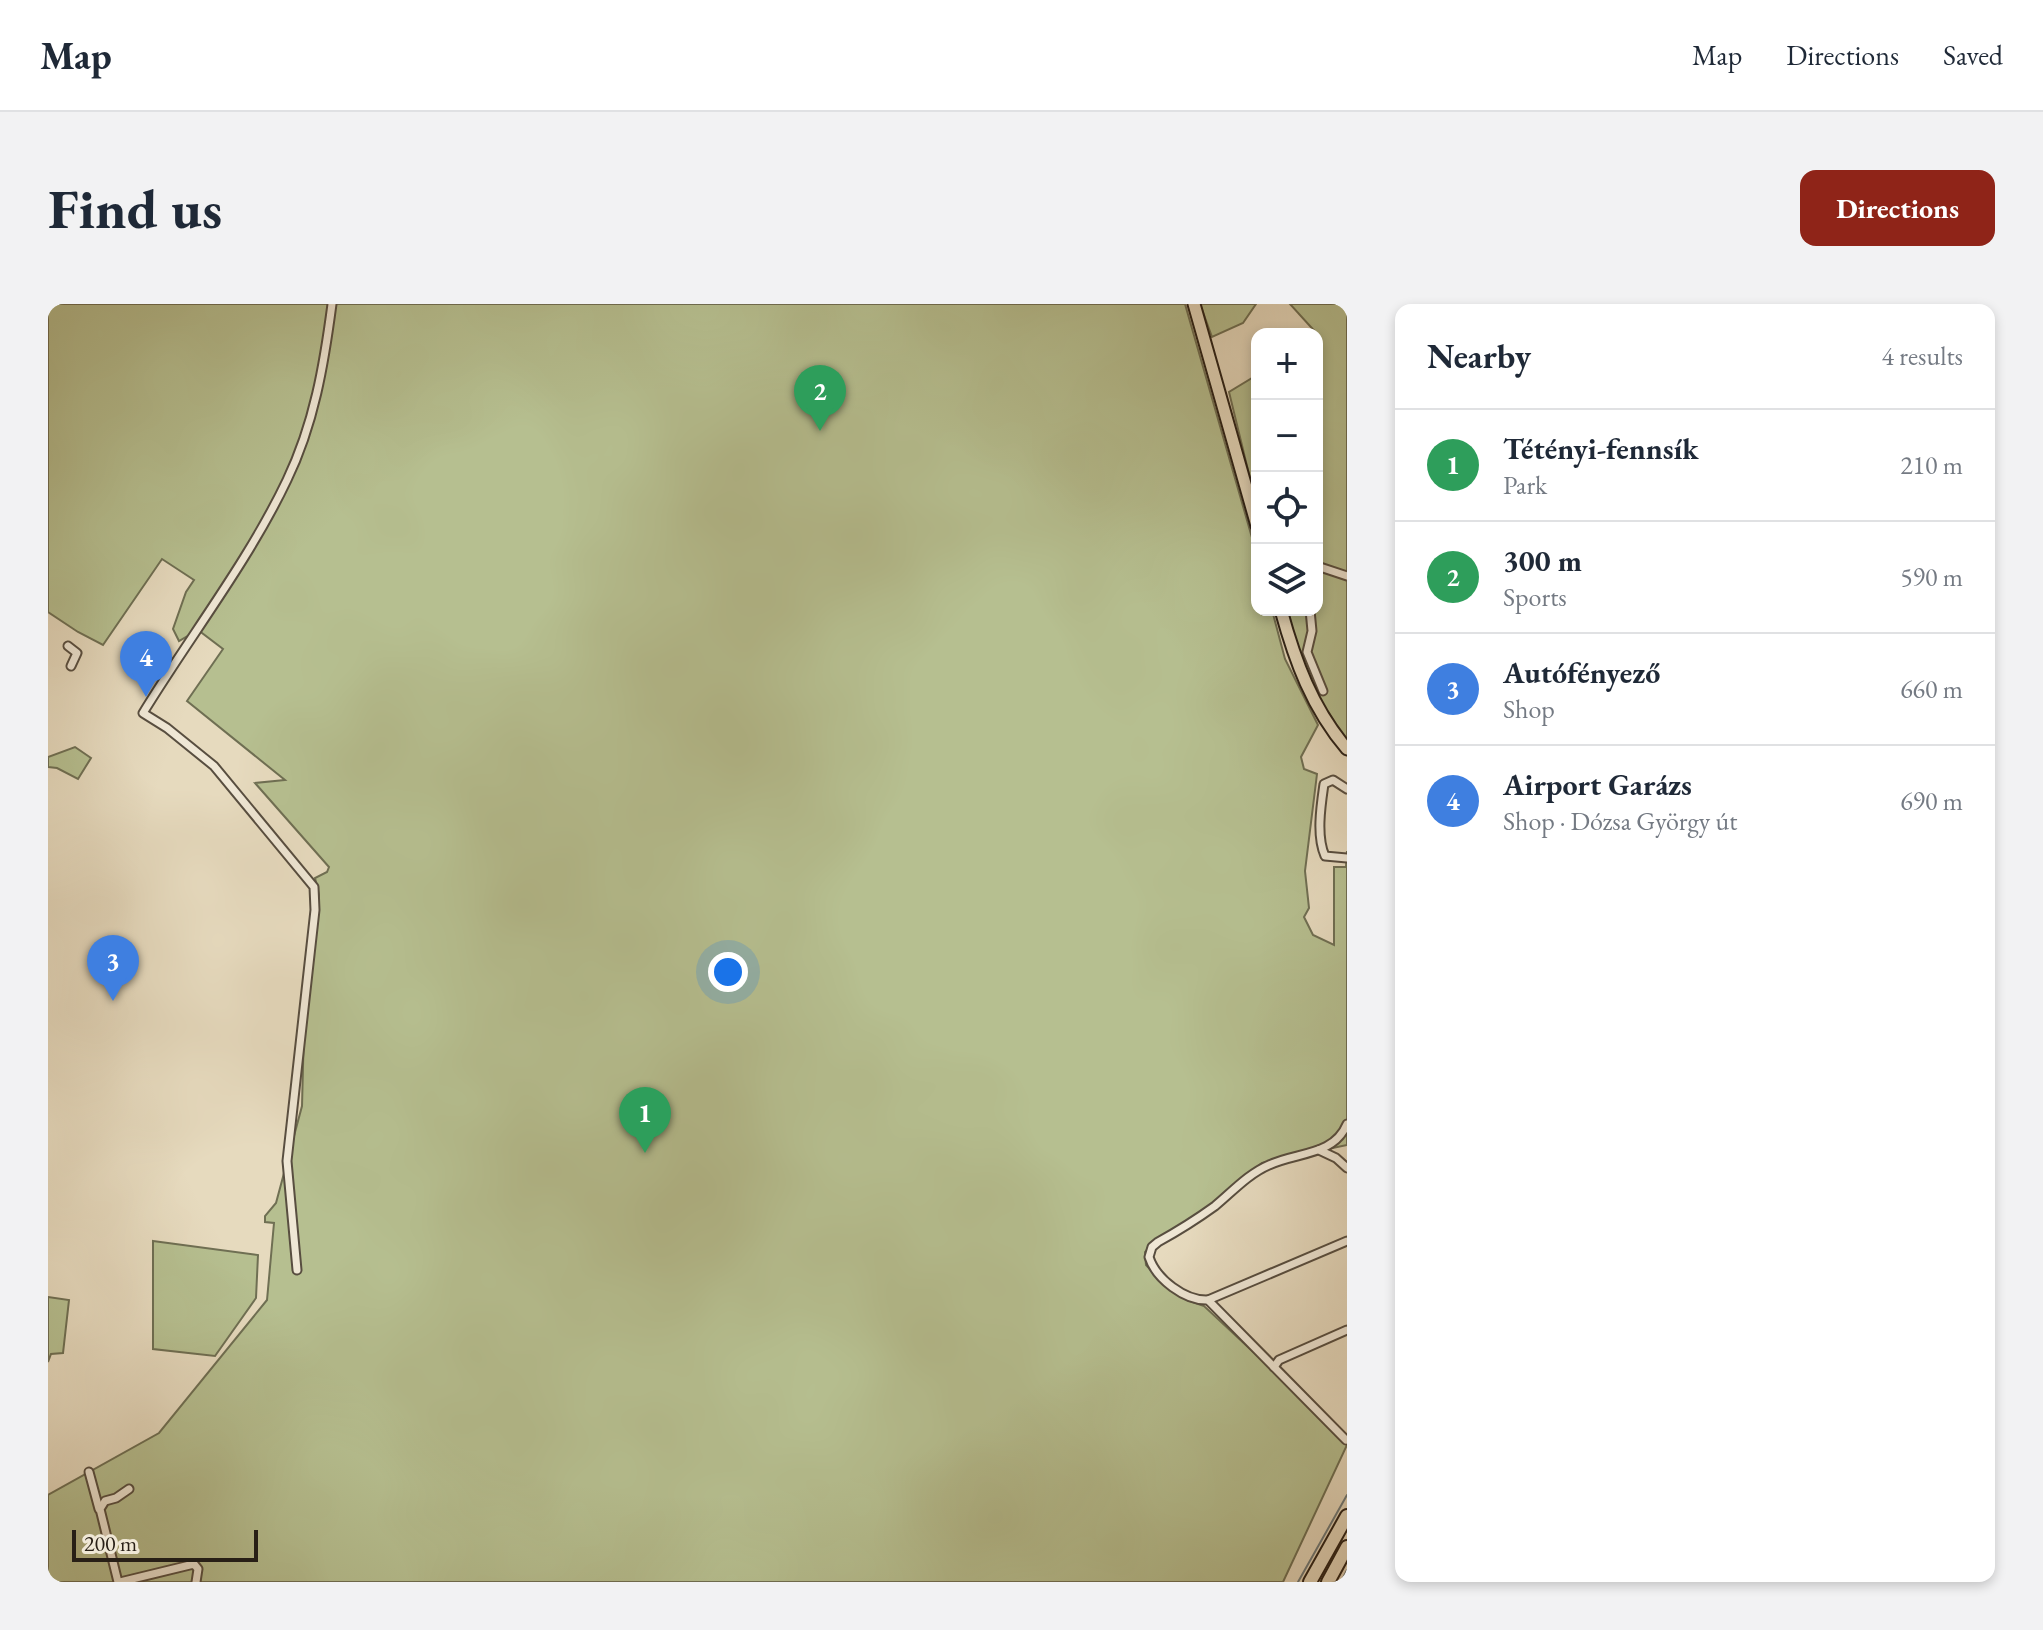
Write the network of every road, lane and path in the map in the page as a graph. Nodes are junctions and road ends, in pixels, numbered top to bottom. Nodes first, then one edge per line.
1 (332, 304) edge
2 (1194, 304) edge
3 (1251, 505) edge
4 (1323, 568) edge
5 (1347, 576) edge
6 (1283, 616) edge
7 (1311, 616) edge
8 (68, 646) dead end
9 (71, 666) dead end
10 (1323, 691) dead end
11 (1347, 749) edge
12 (1347, 789) edge
13 (1347, 858) edge
14 (1347, 1124) edge
15 (1319, 1150) junction
16 (1347, 1168) edge
17 (1347, 1241) edge
18 (297, 1270) dead end
19 (1208, 1300) junction
20 (1347, 1330) edge
21 (1274, 1367) junction
22 (1346, 1440) edge
23 (89, 1472) dead end
24 (129, 1489) dead end
25 (100, 1510) junction
26 (1347, 1516) edge
27 (1347, 1547) edge
28 (119, 1582) edge
29 (196, 1582) edge
30 (1310, 1582) edge
31 (1328, 1582) edge

1 - 18 street
2 - 3 main road
4 - 5 street
6 - 11 main road
7 - 10 street
8 - 9 street
12 - 13 street
14 - 15 street
15 - 16 street
15 - 19 street
17 - 19 street
19 - 21 street
20 - 21 street
21 - 22 street
23 - 25 street
24 - 25 street
25 - 28 street
26 - 30 highway
27 - 31 highway
28 - 29 street

